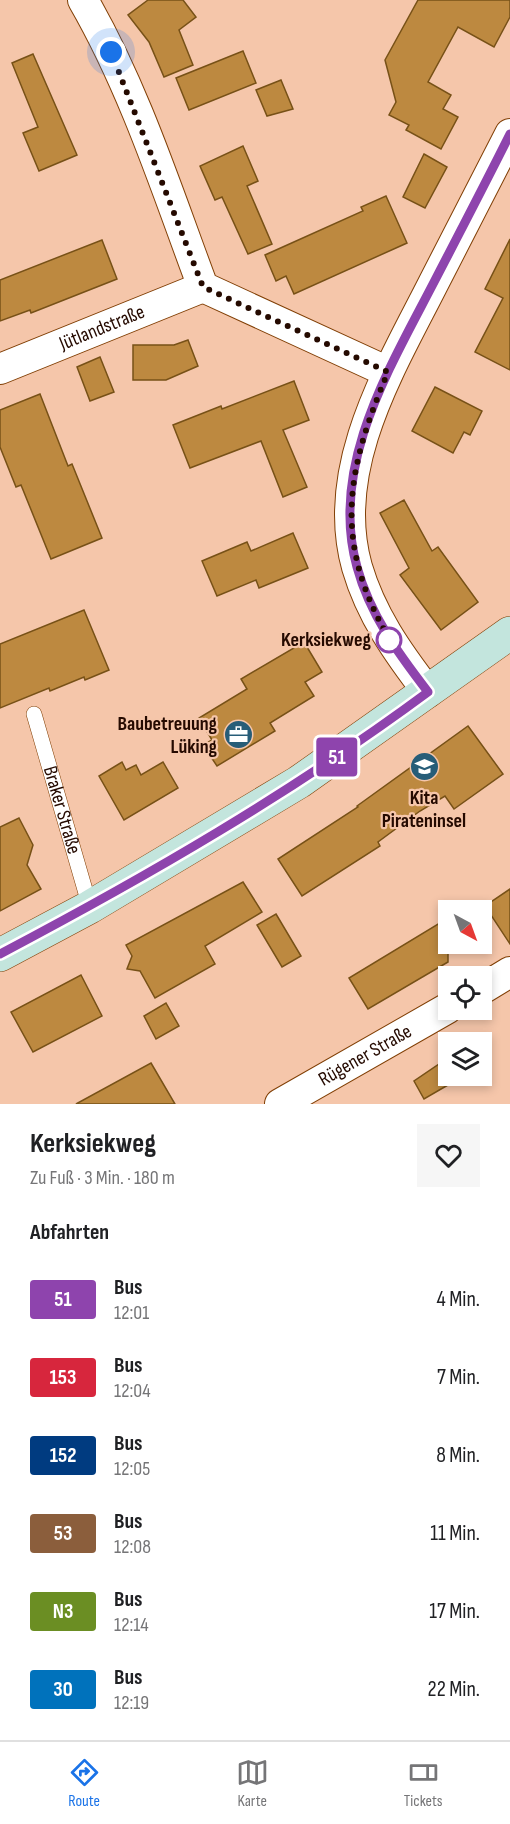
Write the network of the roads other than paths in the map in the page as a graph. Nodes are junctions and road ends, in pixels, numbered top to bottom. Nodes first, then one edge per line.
1 (83, 0) edge
2 (510, 134) edge
3 (203, 287) junction
4 (0, 369) edge
5 (388, 372) junction
6 (510, 633) edge
7 (428, 692) junction
8 (34, 714) dead end
9 (90, 907) junction
10 (0, 955) edge
11 (510, 972) edge
12 (492, 983) edge
13 (438, 1014) edge
14 (280, 1104) edge

1 - 3 street
2 - 5 street
3 - 4 street, Jütlandstraße
3 - 5 street
5 - 7 street
6 - 7 main road
7 - 9 main road
8 - 9 lane, Braker Straße
9 - 10 main road
11 - 12 street
13 - 14 street, Rügener Straße

